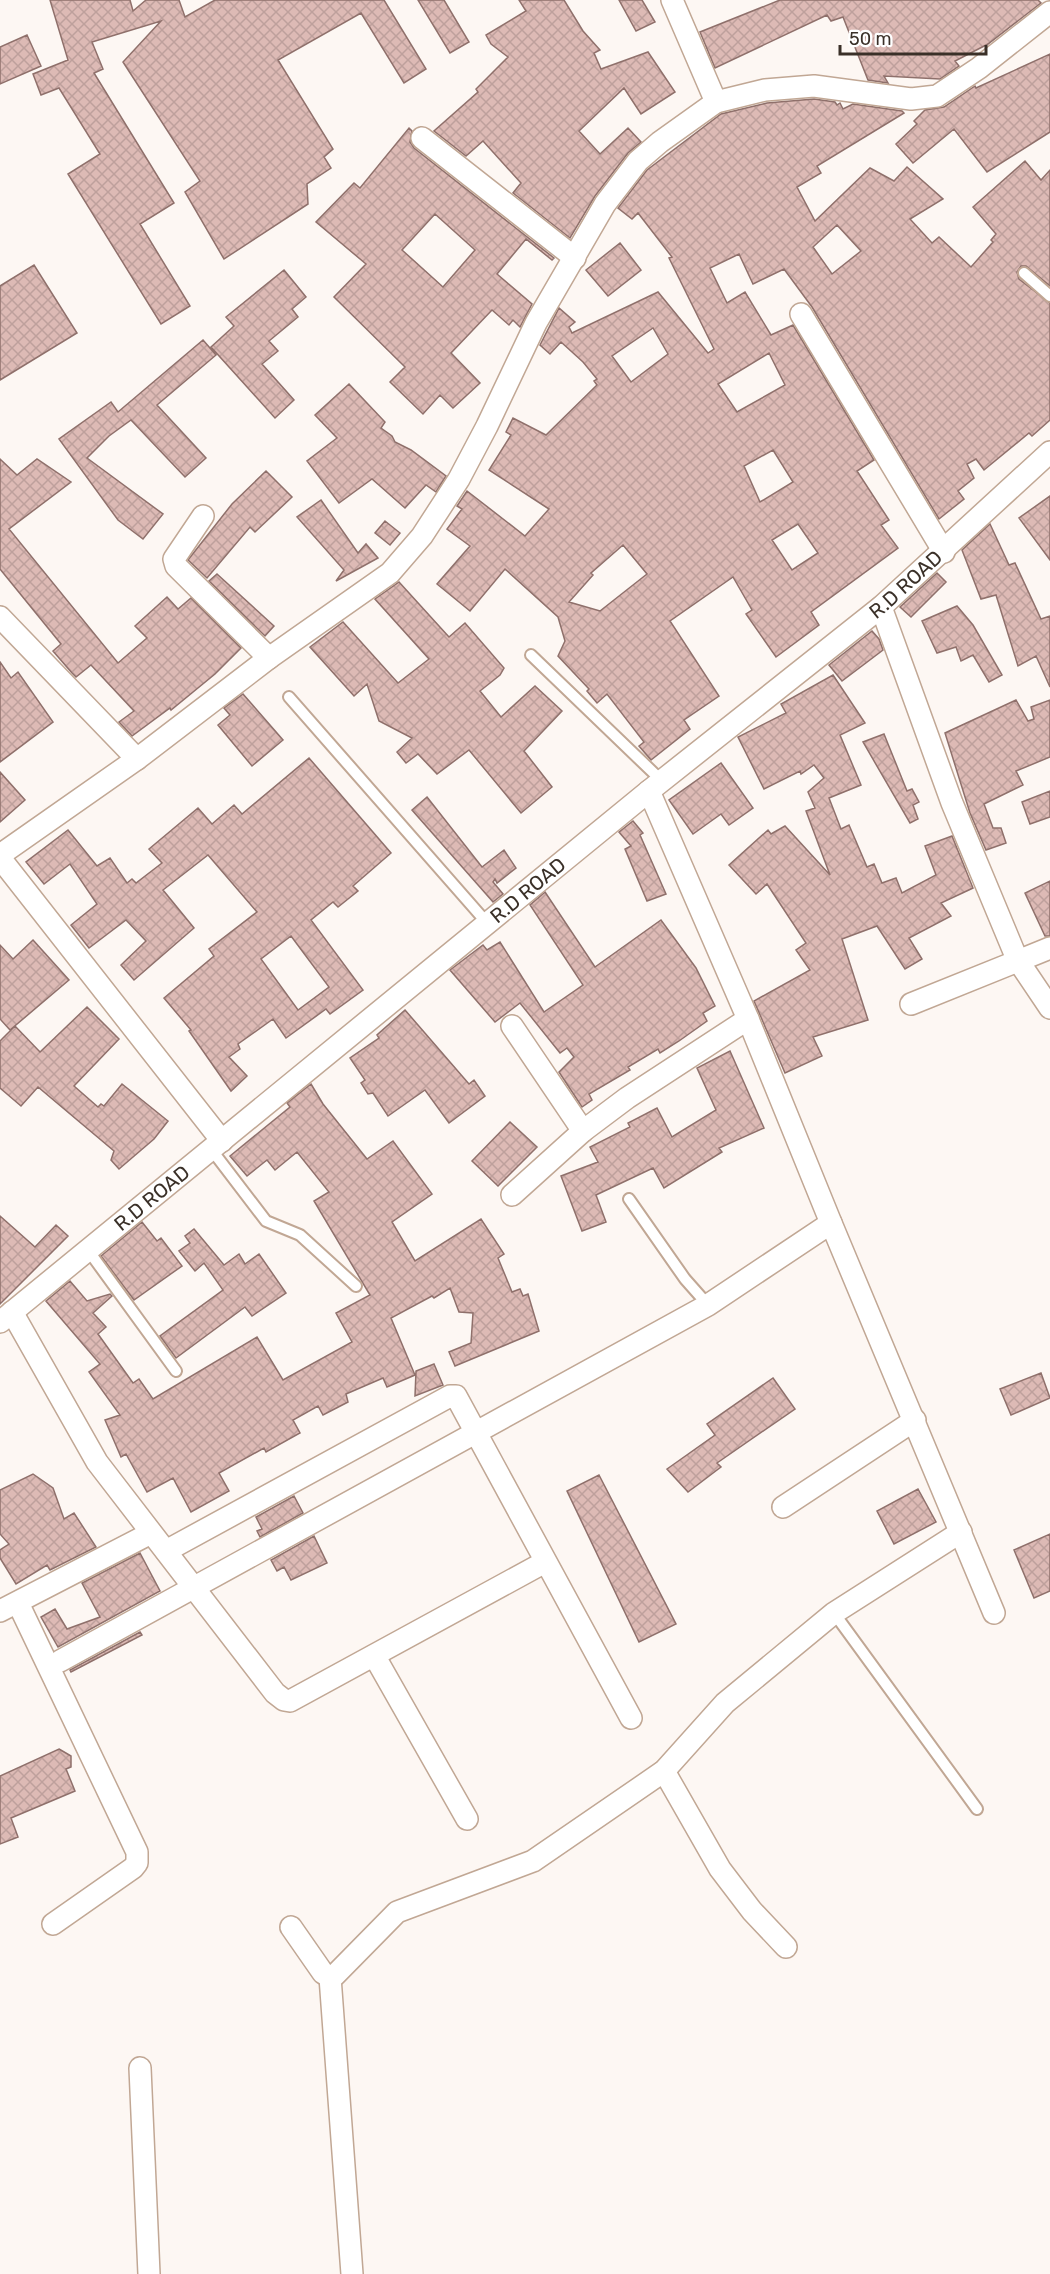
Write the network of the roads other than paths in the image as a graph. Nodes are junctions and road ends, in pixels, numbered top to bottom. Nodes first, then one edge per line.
1 (672, 0) edge
2 (1050, 12) edge
3 (716, 102) junction
4 (422, 138) dead end
5 (575, 258) junction
6 (1023, 273) dead end
7 (1050, 296) edge
8 (801, 314) dead end
9 (1050, 452) edge
10 (203, 516) dead end
11 (944, 552) junction
12 (881, 607) junction
13 (0, 616) edge
14 (531, 655) dead end
15 (269, 657) junction
16 (289, 697) dead end
17 (137, 759) junction
18 (656, 786) junction
19 (0, 857) edge
20 (488, 924) junction
21 (1050, 948) edge
22 (1017, 959) junction
23 (911, 1004) dead end
24 (1050, 1008) edge
25 (748, 1019) junction
26 (512, 1026) dead end
27 (583, 1131) junction
28 (217, 1145) junction
29 (512, 1195) dead end
30 (629, 1199) dead end
31 (831, 1223) junction
32 (88, 1250) junction
33 (356, 1286) dead end
34 (708, 1305) junction
35 (6, 1317) edge
36 (176, 1371) dead end
37 (915, 1420) junction
38 (783, 1507) dead end
39 (961, 1532) junction
40 (151, 1533) junction
41 (166, 1551) junction
42 (545, 1562) junction
43 (9, 1607) edge
44 (834, 1613) junction
45 (994, 1613) dead end
46 (375, 1657) junction
47 (60, 1661) dead end
48 (631, 1718) dead end
49 (664, 1771) junction
50 (977, 1809) dead end
51 (467, 1819) dead end
52 (53, 1924) dead end
53 (291, 1927) dead end
54 (786, 1947) dead end
55 (330, 1977) junction
56 (140, 2068) dead end
57 (149, 2274) edge
58 (352, 2274) edge

1 - 3 street
2 - 3 street
3 - 5 street
4 - 5 street
5 - 15 street
6 - 7 lane
8 - 11 street
9 - 11 street, R.D ROAD
10 - 15 street
11 - 12 street, R.D ROAD
12 - 18 street, R.D ROAD
12 - 22 street
13 - 17 street
14 - 18 lane
15 - 17 street
16 - 20 lane
17 - 19 street
18 - 20 street, R.D ROAD
18 - 25 street
19 - 28 street
20 - 28 street, R.D ROAD
21 - 22 street
22 - 23 street
22 - 24 street
25 - 27 street
25 - 31 street
26 - 27 street
27 - 29 street
28 - 32 street, R.D ROAD
28 - 33 lane
30 - 34 lane
31 - 34 street
31 - 37 street
32 - 35 street, R.D ROAD
32 - 36 lane
34 - 47 street
35 - 40 street
37 - 38 street
37 - 39 street
39 - 44 street
39 - 45 street
40 - 41 street
40 - 43 street
41 - 42 street
41 - 46 street
42 - 46 street
42 - 48 street
43 - 52 street
44 - 49 street
44 - 50 lane
46 - 51 street
49 - 54 street
49 - 55 street
53 - 55 street
55 - 58 street
56 - 57 street

